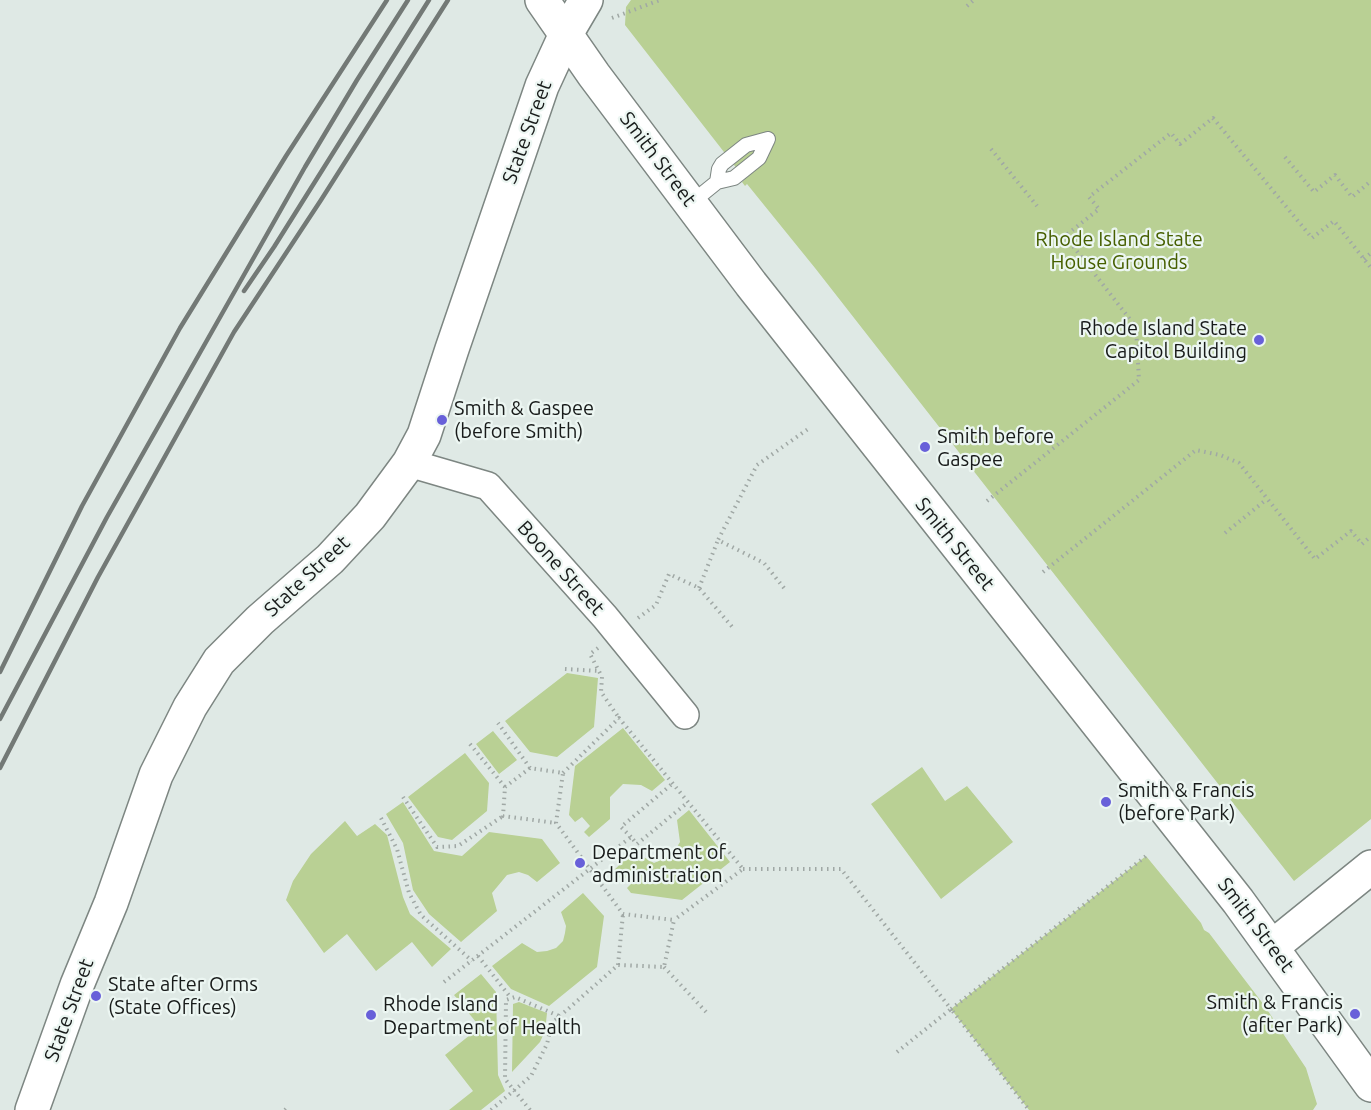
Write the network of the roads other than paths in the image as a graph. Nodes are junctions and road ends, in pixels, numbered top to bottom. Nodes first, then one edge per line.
1 (542, 0) edge
2 (599, 9) edge
3 (566, 34) junction
4 (717, 182) dead end
5 (691, 202) junction
6 (409, 463) junction
7 (685, 715) dead end
8 (1371, 867) edge
9 (1272, 947) junction
10 (1371, 1085) edge
11 (32, 1110) edge

1 - 3 main road, Smith Street
2 - 3 main road, State Street
3 - 5 main road, Smith Street
3 - 6 main road, State Street
4 - 5 lane
5 - 9 main road, Smith Street
6 - 7 street, Boone Street
6 - 11 main road, State Street
8 - 9 main road
9 - 10 main road, Smith Street

